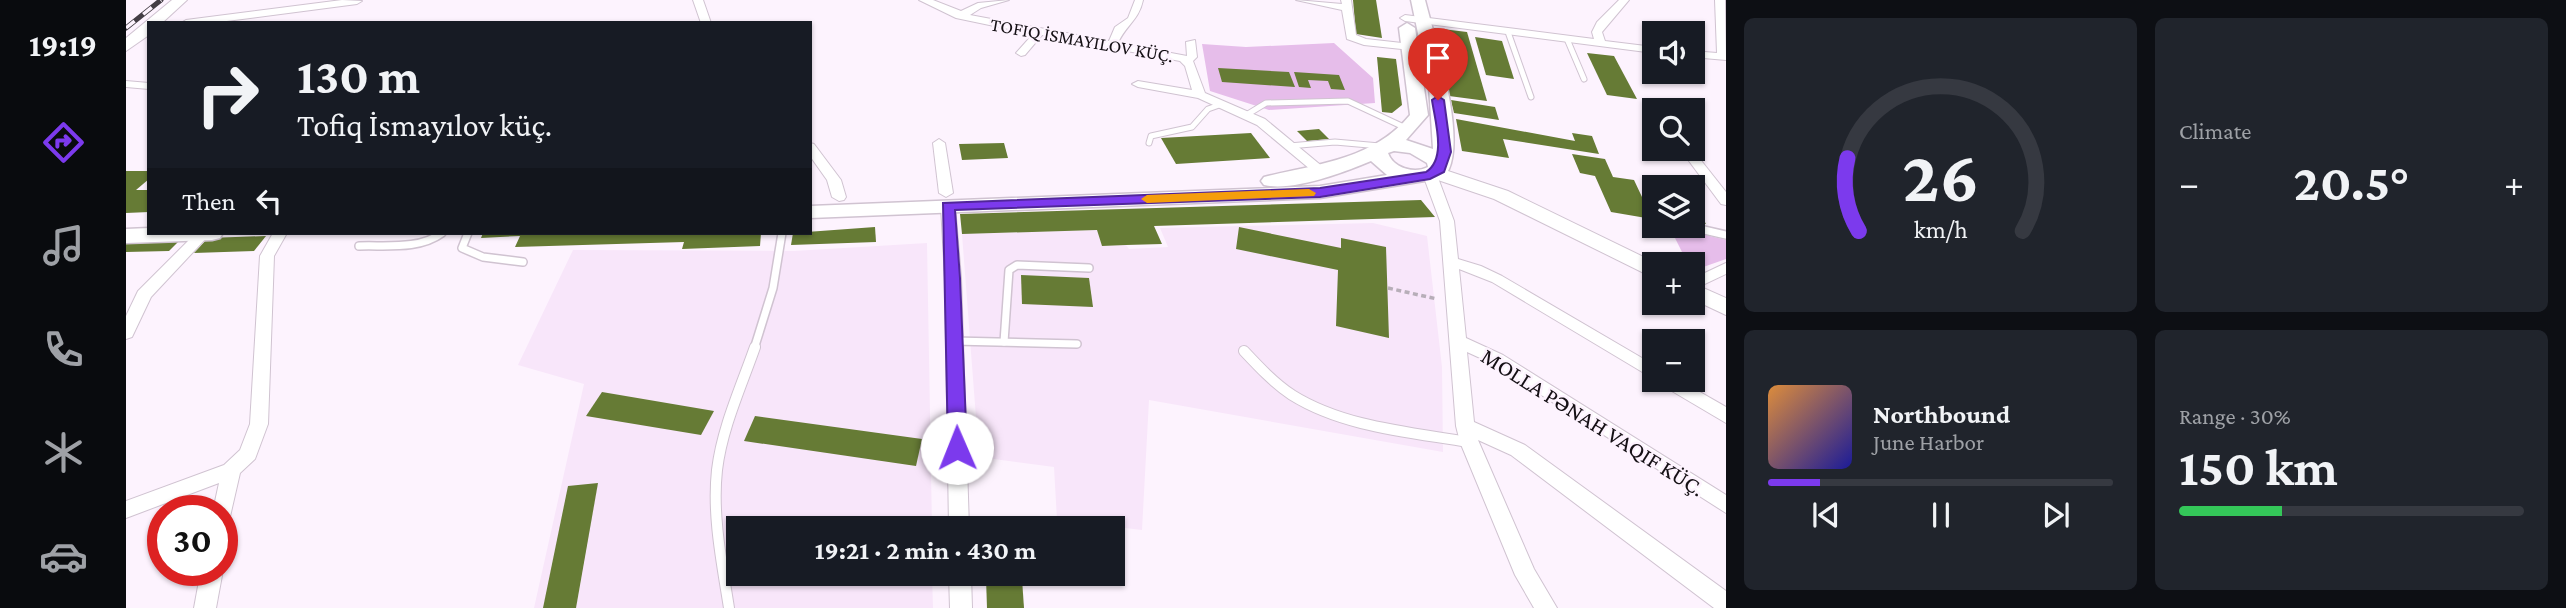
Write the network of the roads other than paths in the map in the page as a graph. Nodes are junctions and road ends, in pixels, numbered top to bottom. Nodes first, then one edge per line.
1 (180, 0) edge
2 (698, 0) edge
3 (924, 0) edge
4 (1004, 0) edge
5 (1301, 0) edge
6 (1418, 0) edge
7 (1624, 0) edge
8 (1720, 0) edge
9 (357, 1) edge
10 (1139, 1) edge
11 (229, 2) dead end
12 (1346, 4) edge
13 (1410, 13) edge
14 (960, 16) junction
15 (215, 19) junction
16 (152, 21) edge
17 (200, 21) edge
18 (705, 21) edge
19 (142, 29) edge
20 (1508, 32) junction
21 (1038, 34) junction
22 (1567, 39) junction
23 (1191, 42) dead end
24 (1601, 44) junction
25 (126, 46) edge
26 (1112, 46) junction
27 (1411, 47) junction
28 (1642, 49) edge
29 (1021, 53) dead end
30 (1705, 55) edge
31 (1724, 57) edge
32 (1187, 61) junction
33 (1584, 79) dead end
34 (126, 84) edge
35 (1138, 84) dead end
36 (147, 86) edge
37 (1201, 95) junction
38 (1531, 97) dead end
39 (1222, 104) junction
40 (1248, 114) junction
41 (1408, 129) junction
42 (939, 143) dead end
43 (1149, 143) dead end
44 (1289, 146) junction
45 (1383, 148) junction
46 (812, 150) edge
47 (1695, 161) edge
48 (1322, 172) junction
49 (1435, 172) junction
50 (839, 197) junction
51 (812, 198) edge
52 (947, 200) junction
53 (1726, 201) edge
54 (812, 212) edge
55 (147, 223) edge
56 (126, 224) edge
57 (1705, 230) edge
58 (152, 235) edge
59 (202, 235) edge
60 (279, 235) edge
61 (439, 235) edge
62 (467, 235) edge
63 (782, 235) edge
64 (1726, 235) edge
65 (126, 236) edge
66 (359, 246) dead end
67 (523, 262) dead end
68 (1450, 262) junction
69 (1642, 265) edge
70 (1089, 268) dead end
71 (1726, 268) edge
72 (1705, 280) edge
73 (1705, 295) edge
74 (1726, 307) edge
75 (126, 333) edge
76 (954, 341) junction
77 (1004, 342) junction
78 (1459, 342) junction
79 (1077, 344) dead end
80 (1244, 351) dead end
81 (1642, 366) edge
82 (1687, 392) edge
83 (1726, 415) edge
84 (1467, 434) junction
85 (231, 470) junction
86 (226, 495) edge
87 (1726, 505) edge
88 (126, 510) edge
89 (959, 516) edge
90 (209, 586) edge
91 (960, 586) edge
92 (1726, 604) edge
93 (205, 608) edge
94 (729, 608) edge
95 (961, 608) edge
96 (1546, 608) edge

1 - 16 street
2 - 18 street
3 - 14 street
4 - 14 street
5 - 12 street
6 - 13 main road
7 - 24 street
8 - 31 street
9 - 15 street
10 - 26 street
11 - 15 street
12 - 27 street
13 - 20 street
13 - 27 main road
13 - 49 main road
14 - 21 street
15 - 17 street
19 - 25 street
20 - 22 street
20 - 38 lane
21 - 26 street
21 - 29 street
22 - 24 street
22 - 33 lane
23 - 32 street
24 - 28 street
26 - 32 street
27 - 41 main road
30 - 31 street
32 - 37 street
34 - 36 street
35 - 37 street
37 - 39 street
39 - 40 street
39 - 43 lane
40 - 41 lane
40 - 44 street
41 - 45 main road
42 - 52 street
44 - 45 lane
44 - 48 street
45 - 48 main road
45 - 49 main road
45 - 49 main road
46 - 50 street
47 - 53 street
48 - 52 main road
49 - 52 main road
49 - 68 street
49 - 69 street
50 - 51 main road
50 - 52 main road
52 - 54 main road
52 - 76 street
55 - 56 main road
57 - 64 lane
58 - 65 main road
59 - 75 street
60 - 85 street
61 - 66 lane
62 - 67 lane
63 - 94 lane
68 - 78 street
68 - 81 street
70 - 77 lane
71 - 72 street
73 - 74 street
76 - 77 lane
76 - 89 street
77 - 79 lane
78 - 84 street
78 - 87 street, MOLLA PƏNAH VAQIF KÜÇ.
80 - 84 lane
82 - 83 street
84 - 92 street
84 - 96 street
85 - 86 street
85 - 88 street
90 - 93 street
91 - 95 street

